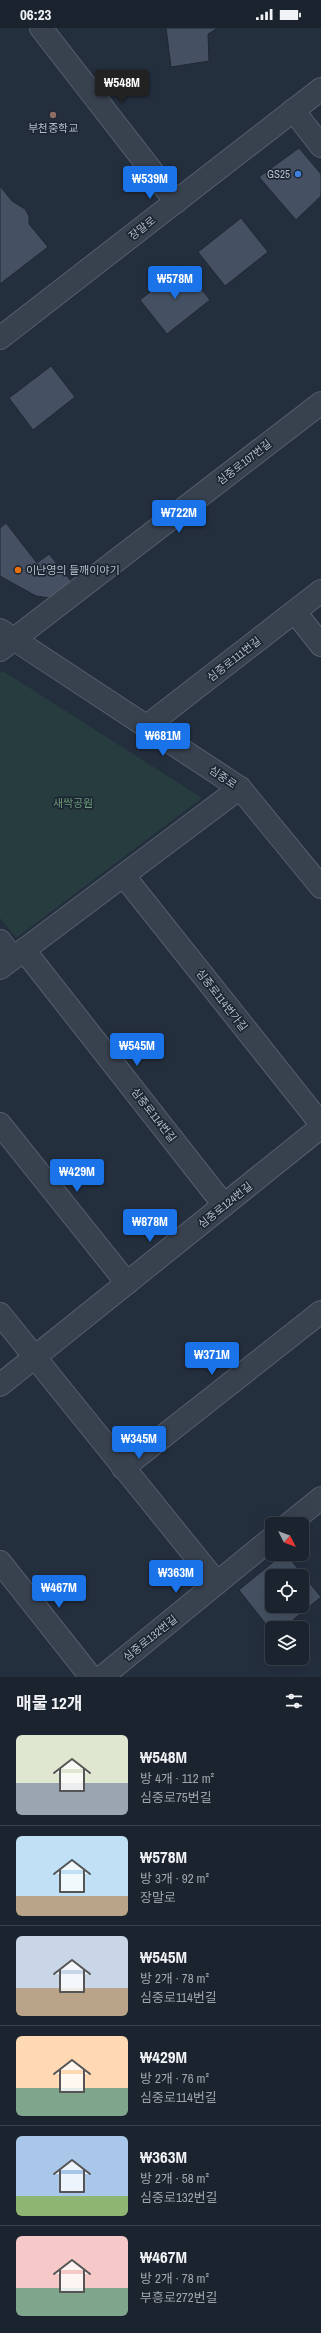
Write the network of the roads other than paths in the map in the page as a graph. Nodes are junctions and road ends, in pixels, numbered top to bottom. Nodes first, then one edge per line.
1 (41, 28) edge
2 (321, 89) edge
3 (293, 110) junction
4 (321, 146) edge
5 (176, 202) junction
6 (0, 338) edge
7 (321, 403) edge
8 (321, 591) edge
9 (295, 612) junction
10 (5, 640) edge
11 (321, 645) edge
12 (147, 726) junction
13 (240, 788) junction
14 (124, 876) junction
15 (321, 887) edge
16 (9, 954) edge
17 (0, 1124) edge
18 (321, 1126) edge
19 (224, 1205) junction
20 (127, 1283) junction
21 (321, 1312) edge
22 (0, 1314) edge
23 (35, 1357) junction
24 (0, 1385) edge
25 (124, 1468) junction
26 (321, 1498) edge
27 (298, 1517) edge
28 (265, 1544) edge
29 (0, 1562) edge
30 (216, 1583) junction
31 (91, 1677) edge
32 (102, 1677) edge

1 - 5 street
2 - 3 street, 장말로
3 - 4 street
3 - 5 street, 장말로
5 - 6 street, 장말로
7 - 10 street, 심중로107번길
8 - 9 street, 심중로111번길
9 - 11 street
9 - 12 street, 심중로111번길
10 - 12 street, 심중로
12 - 13 street, 심중로
13 - 14 street, 심중로114번길
13 - 15 street, 심중로
14 - 16 street, 심중로114번길
14 - 18 street, 심중로114번가길
16 - 19 street, 심중로114번길
17 - 20 street
18 - 19 street, 심중로124번길
19 - 20 street, 심중로124번길
20 - 23 street, 심중로124번길
21 - 25 street
22 - 23 street
23 - 24 street, 심중로124번길
23 - 25 street
25 - 30 street
26 - 27 street
28 - 30 street, 심중로132번길
29 - 31 street
30 - 32 street, 심중로132번길

